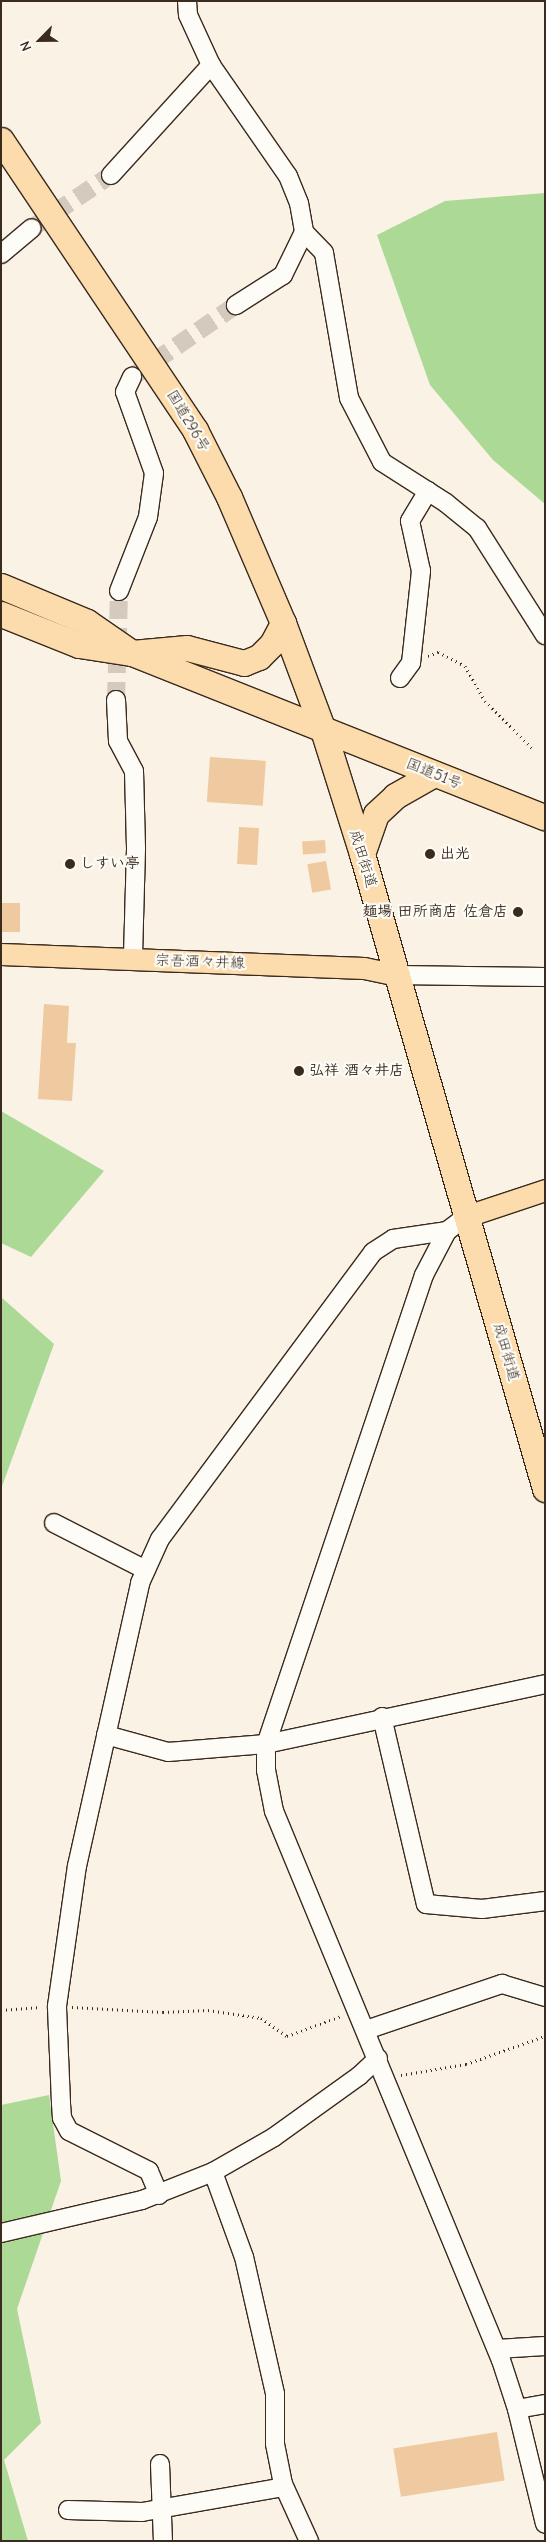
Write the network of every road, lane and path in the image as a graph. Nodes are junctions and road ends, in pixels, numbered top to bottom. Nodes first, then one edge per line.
1 (187, 1) edge
2 (211, 64) junction
3 (1, 140) edge
4 (112, 175) tunnel mouth
5 (32, 228) tunnel mouth
6 (304, 232) junction
7 (1, 254) edge
8 (236, 305) tunnel mouth
9 (132, 377) dead end
10 (428, 491) junction
11 (1, 586) edge
12 (119, 591) tunnel mouth
13 (1, 614) edge
14 (283, 623) junction
15 (545, 635) edge
16 (132, 653) junction
17 (412, 663) junction
18 (400, 678) dead end
19 (116, 700) tunnel mouth
20 (324, 730) junction
21 (533, 749) dead end
22 (434, 774) junction
23 (545, 817) edge
24 (362, 854) junction
25 (1, 954) edge
26 (133, 959) junction
27 (397, 975) junction
28 (545, 977) edge
29 (545, 1190) edge
30 (467, 1216) junction
31 (446, 1231) junction
32 (545, 1489) edge
33 (54, 1523) dead end
34 (146, 1570) junction
35 (545, 1684) edge
36 (382, 1717) junction
37 (106, 1736) junction
38 (266, 1744) junction
39 (545, 1901) edge
40 (545, 1997) edge
41 (57, 2006) junction
42 (1, 2010) edge
43 (358, 2010) junction
44 (366, 2030) junction
45 (545, 2036) edge
46 (378, 2058) junction
47 (385, 2078) junction
48 (214, 2172) junction
49 (159, 2195) junction
50 (1, 2234) edge
51 (545, 2346) edge
52 (497, 2349) junction
53 (545, 2404) edge
54 (517, 2409) junction
55 (160, 2464) dead end
56 (284, 2487) junction
57 (162, 2509) junction
58 (68, 2510) dead end
59 (545, 2524) edge
60 (163, 2541) edge
61 (309, 2541) edge

1 - 2 street
2 - 4 street
2 - 6 street
3 - 14 highway, 国道296号
5 - 7 street
6 - 8 street
6 - 10 street
9 - 12 street
10 - 15 street
10 - 17 street
11 - 16 highway
13 - 16 highway
14 - 16 highway
14 - 20 highway, 国道296号
16 - 20 highway
17 - 18 street
17 - 21 path
19 - 26 street
20 - 22 highway, 国道51号
20 - 24 highway, 成田街道
22 - 23 highway, 国道51号
22 - 24 highway
24 - 27 highway, 成田街道
25 - 26 main road, 宗吾酒々井線
26 - 27 main road, 宗吾酒々井線
27 - 28 street
27 - 30 highway, 成田街道
29 - 30 main road
30 - 31 street
30 - 32 highway, 成田街道
31 - 34 street
31 - 38 street
33 - 34 street
34 - 37 street
35 - 36 street
36 - 38 street
36 - 39 street
37 - 38 street
37 - 41 street
38 - 43 street
40 - 44 street
41 - 42 path
41 - 43 path
41 - 49 street
43 - 44 street
44 - 46 street
45 - 47 path
46 - 47 street
46 - 48 street
47 - 52 street
48 - 49 street
48 - 56 street
49 - 50 street
51 - 52 street
52 - 54 street
53 - 54 street
54 - 59 street
55 - 57 street
56 - 57 street
56 - 61 street
57 - 58 street
57 - 60 street

